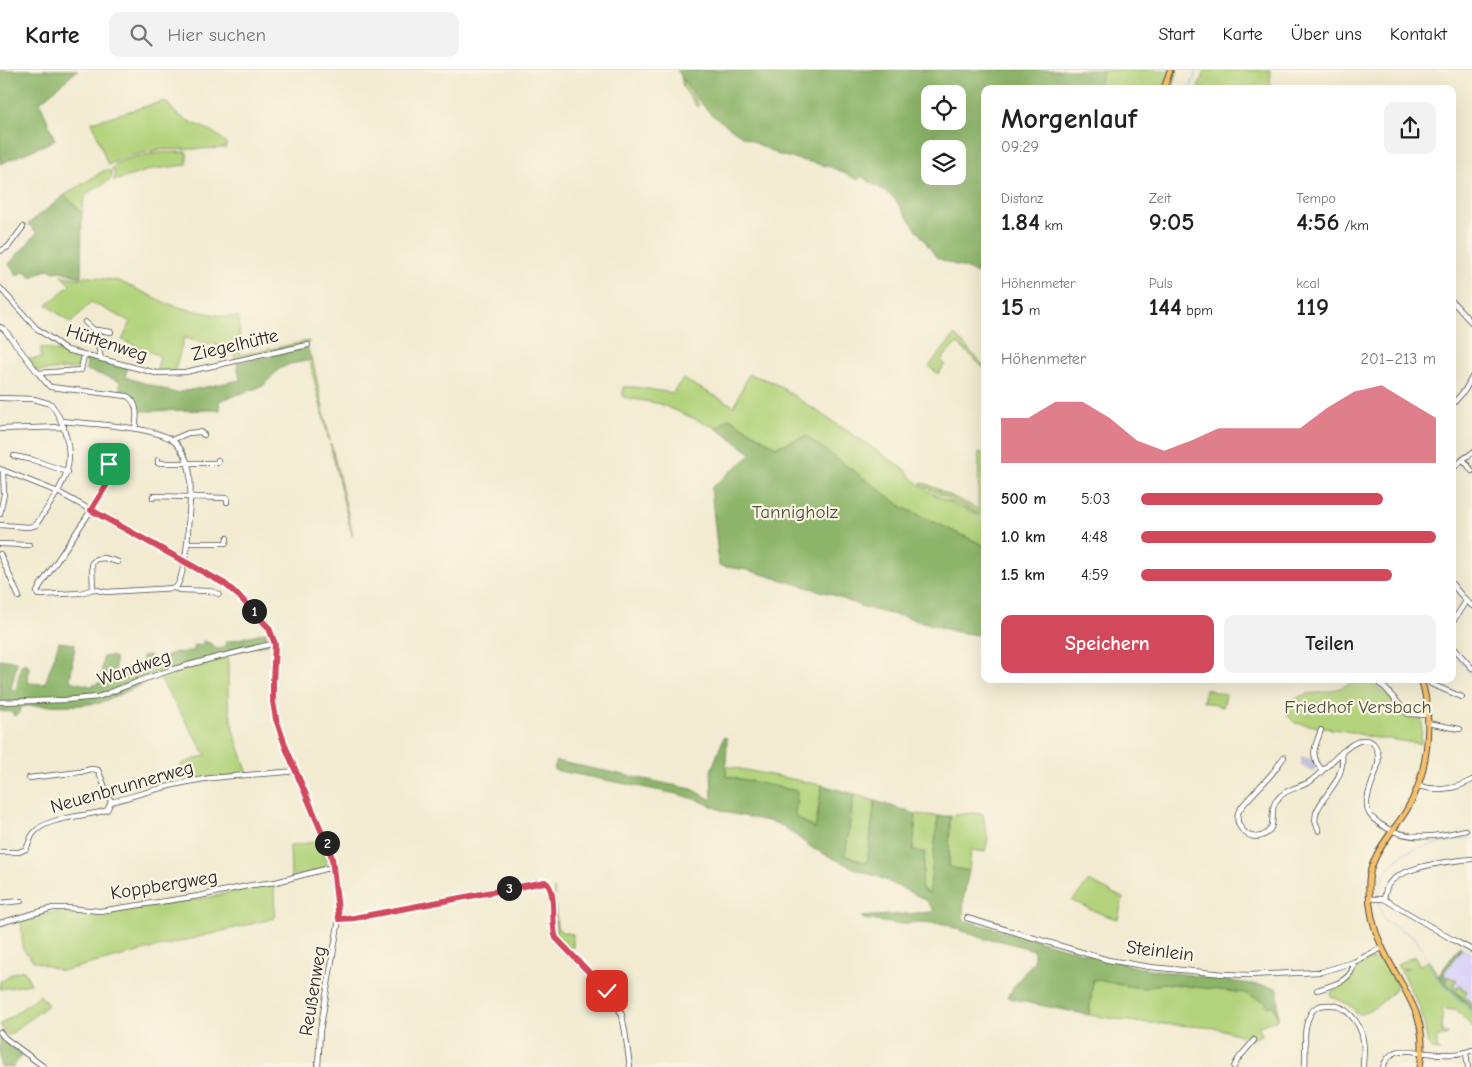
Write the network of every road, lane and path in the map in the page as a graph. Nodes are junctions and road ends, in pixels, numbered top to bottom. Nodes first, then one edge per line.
1 (1170, 70) edge
2 (1165, 85) edge
3 (23, 228) dead end
4 (0, 251) edge
5 (0, 288) edge
6 (1456, 306) edge
7 (85, 322) dead end
8 (1472, 323) edge
9 (0, 327) edge
10 (94, 332) junction
11 (111, 332) dead end
12 (308, 345) dead end
13 (84, 355) junction
14 (101, 359) junction
15 (38, 373) junction
16 (167, 374) joint
17 (1472, 376) edge
18 (0, 398) edge
19 (1456, 400) edge
20 (61, 421) junction
21 (64, 427) junction
22 (0, 429) edge
23 (135, 430) junction
24 (204, 435) dead end
25 (172, 440) junction
26 (1472, 453) edge
27 (14, 456) dead end
28 (1463, 459) junction
29 (158, 460) dead end
30 (218, 460) dead end
31 (188, 464) junction
32 (1456, 465) edge
33 (2, 469) edge
34 (114, 471) dead end
35 (1472, 471) edge
36 (68, 472) junction
37 (58, 492) junction
38 (190, 497) junction
39 (153, 498) dead end
40 (227, 502) dead end
41 (91, 510) junction
42 (0, 514) edge
43 (0, 525) edge
44 (227, 538) dead end
45 (188, 543) junction
46 (0, 544) edge
47 (29, 545) dead end
48 (0, 554) edge
49 (184, 561) junction
50 (118, 562) dead end
51 (175, 588) junction
52 (93, 589) junction
53 (1456, 589) edge
54 (219, 594) dead end
55 (19, 597) dead end
56 (1466, 601) junction
57 (1472, 606) edge
58 (1456, 614) edge
59 (275, 644) junction
60 (1456, 650) edge
61 (1472, 668) edge
62 (1378, 683) edge
63 (1423, 683) edge
64 (1431, 683) edge
65 (1462, 697) dead end
66 (0, 702) edge
67 (1427, 715) junction
68 (1427, 723) junction
69 (1460, 729) dead end
70 (1321, 730) dead end
71 (1342, 753) junction
72 (1284, 757) dead end
73 (1322, 770) junction
74 (296, 771) junction
75 (29, 778) dead end
76 (1472, 780) edge
77 (1418, 786) junction
78 (111, 802) junction
79 (1466, 830) dead end
80 (1318, 831) dead end
81 (1393, 831) junction
82 (0, 852) edge
83 (1472, 859) edge
84 (333, 867) junction
85 (1377, 899) junction
86 (21, 901) dead end
87 (0, 903) edge
88 (967, 918) dead end
89 (339, 919) junction
90 (0, 924) edge
91 (1382, 948) junction
92 (1472, 950) edge
93 (1354, 962) junction
94 (1317, 990) dead end
95 (0, 1032) edge
96 (1254, 1040) dead end
97 (1472, 1050) edge
98 (1422, 1052) junction
99 (1466, 1053) junction
100 (44, 1067) edge
101 (318, 1067) edge
102 (630, 1067) edge
103 (1234, 1067) edge
104 (1306, 1067) edge
105 (1363, 1067) edge
106 (1383, 1067) edge
107 (1420, 1067) edge
108 (1468, 1067) edge

1 - 2 main road
3 - 4 street
5 - 13 street, Hüttenweg
6 - 8 street
7 - 10 street
9 - 15 street
10 - 11 street
10 - 14 street
12 - 16 street, Ziegelhütte
13 - 14 street, Hüttenweg
13 - 15 street
14 - 16 street, Hüttenweg
15 - 23 street
17 - 19 street
18 - 20 street
20 - 21 street
20 - 23 street
21 - 22 street
21 - 36 street
23 - 25 street
24 - 25 street
25 - 31 street
26 - 28 street
27 - 36 street
28 - 32 street
28 - 35 street
29 - 31 street
30 - 31 street
31 - 38 street
33 - 37 street
33 - 42 street
34 - 41 street
36 - 37 street
37 - 41 street
37 - 43 street
38 - 39 street
38 - 40 street
38 - 45 street
41 - 49 street
41 - 52 street
44 - 45 street
45 - 49 street
46 - 47 street
48 - 55 street
49 - 51 street
49 - 59 street
50 - 52 street
51 - 52 street
51 - 54 street
53 - 56 street
56 - 57 street
56 - 58 street
59 - 66 street, Wandweg
59 - 74 street, Reußenweg
60 - 61 street
62 - 67 street
63 - 67 main road
64 - 65 street
67 - 68 main road
68 - 69 street
68 - 77 main road
70 - 73 street
71 - 73 street
71 - 80 street
71 - 81 street
72 - 73 street
74 - 78 street, Neuenbrunnerweg
74 - 84 street, Reußenweg
75 - 78 street
76 - 77 street
77 - 81 main road
78 - 82 street, Neuenbrunnerweg
79 - 81 street
81 - 85 main road
83 - 85 street
84 - 89 street, Reußenweg
84 - 90 street, Koppbergweg
85 - 91 main road
85 - 92 street
86 - 87 street
88 - 93 street, Steinlein
89 - 101 street, Reußenweg
89 - 102 street
91 - 93 street, Steinlein
91 - 98 main road
93 - 94 street, Steinlein
95 - 100 street
96 - 103 street
97 - 99 street
98 - 99 street
98 - 106 street
98 - 107 main road
99 - 108 street
104 - 105 street

